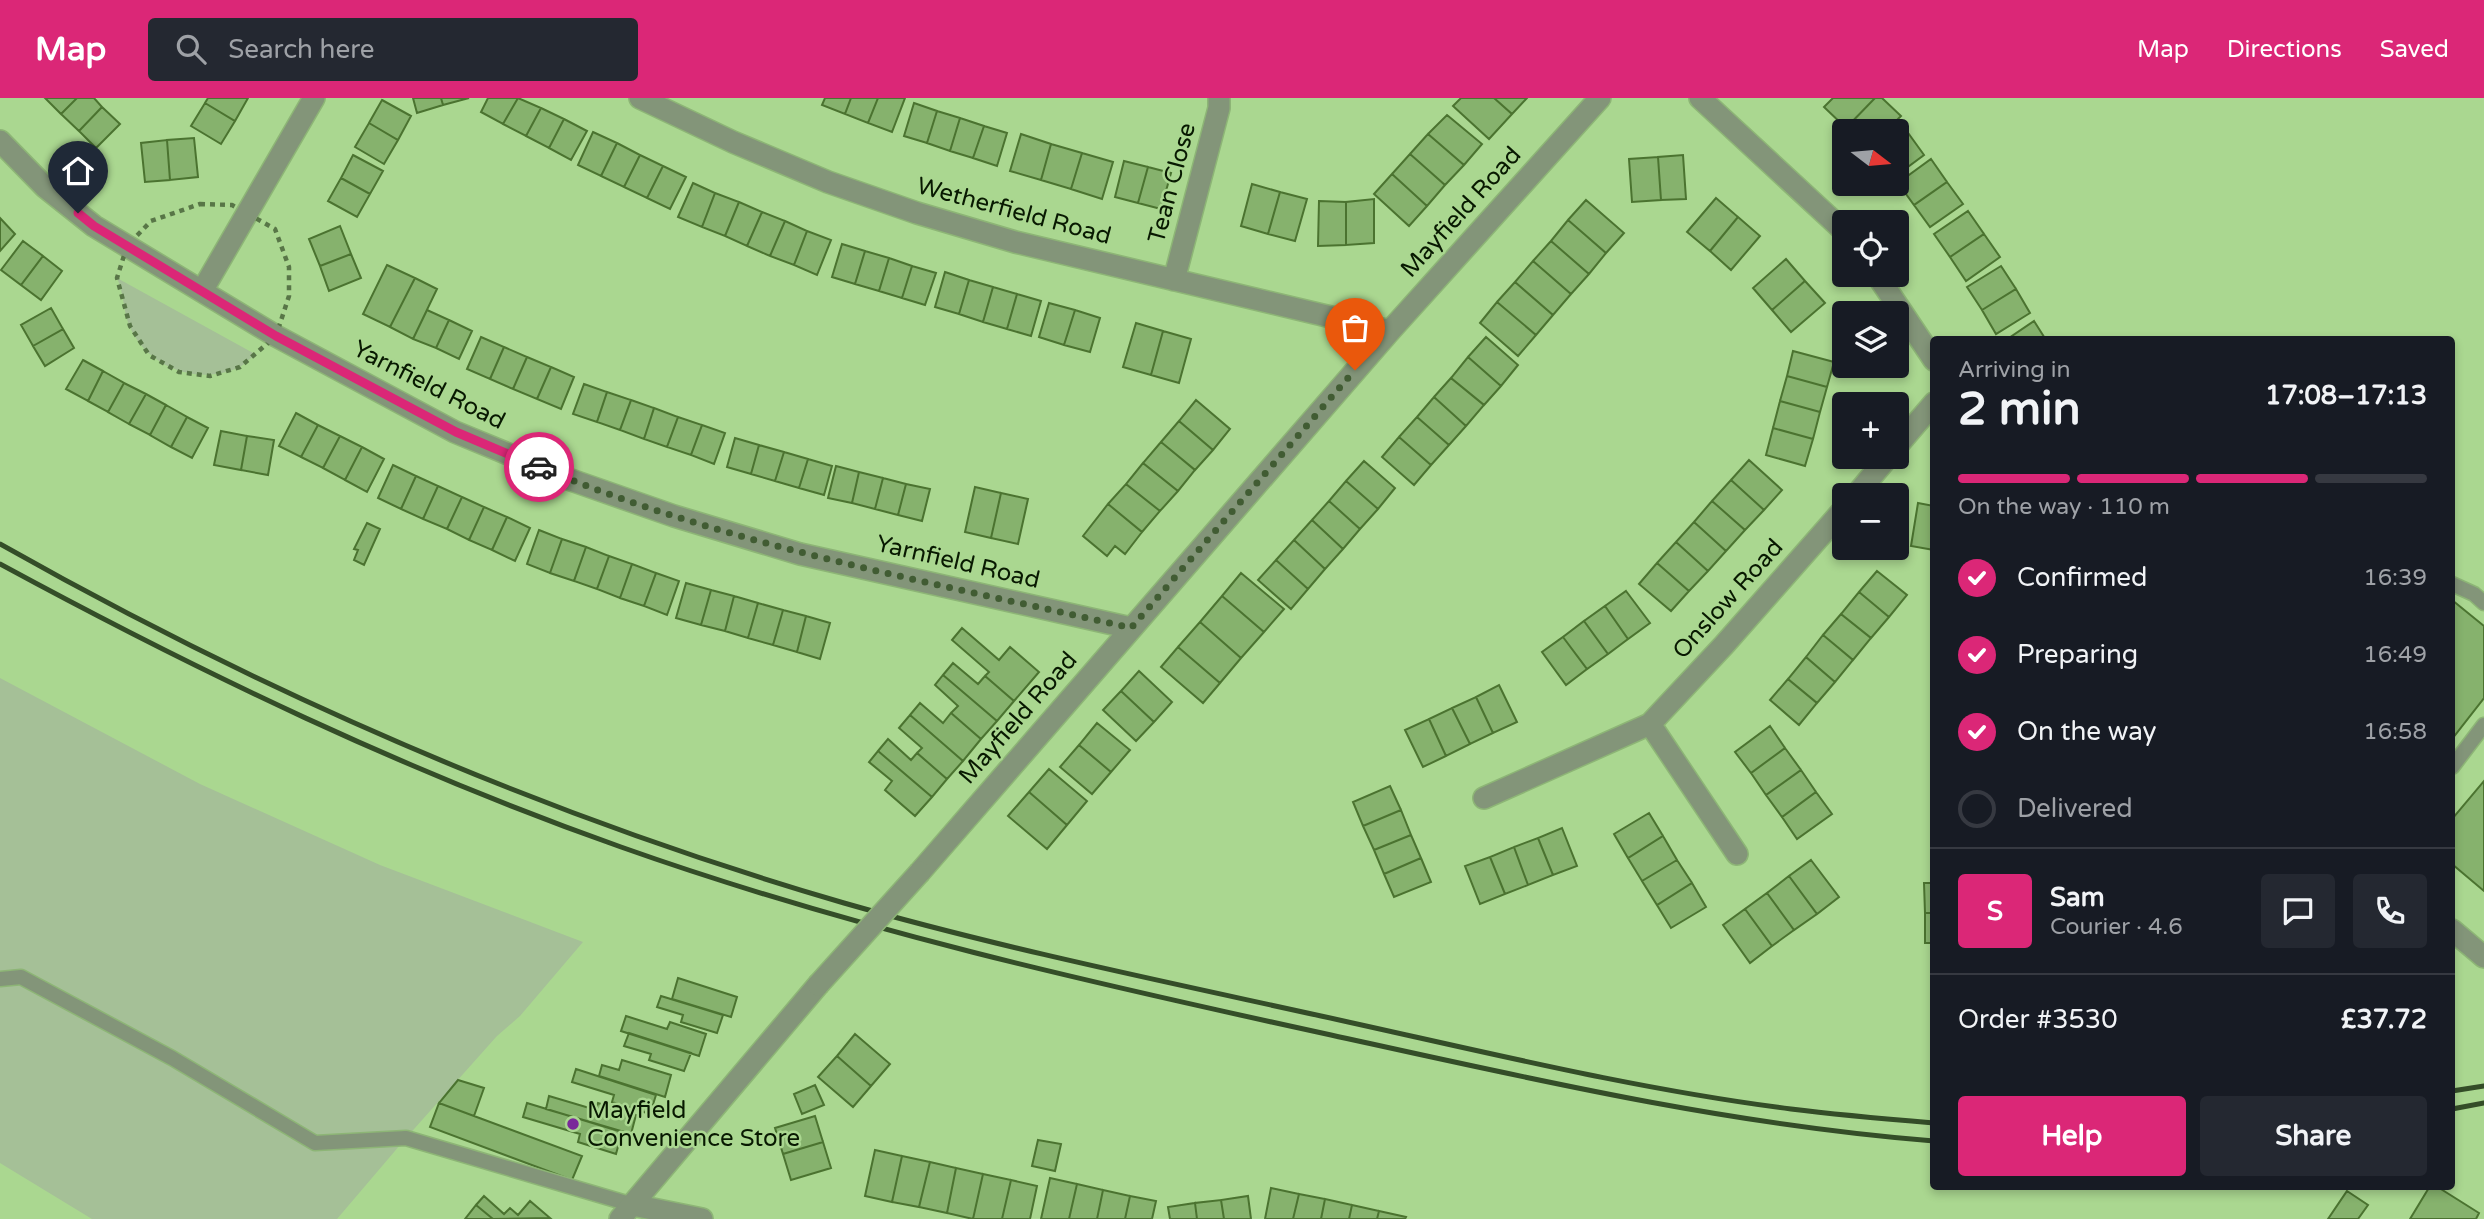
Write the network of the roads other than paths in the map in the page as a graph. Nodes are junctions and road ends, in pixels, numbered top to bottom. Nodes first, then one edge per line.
1 (314, 98) edge
2 (640, 98) edge
3 (1219, 98) edge
4 (1600, 98) edge
5 (1700, 98) edge
6 (0, 141) edge
7 (1832, 220) edge
8 (1174, 280) junction
9 (1885, 287) edge
10 (202, 291) junction
11 (1390, 331) junction
12 (1930, 354) edge
13 (1930, 408) edge
14 (1909, 432) edge
15 (1878, 469) edge
16 (1866, 483) edge
17 (1832, 523) edge
18 (2455, 585) edge
19 (2484, 603) edge
20 (1131, 628) junction
21 (1650, 724) junction
22 (2484, 725) edge
23 (2455, 763) edge
24 (1484, 798) dead end
25 (1737, 854) dead end
26 (2455, 933) edge
27 (2484, 957) edge
28 (0, 979) edge
29 (626, 1212) edge
30 (702, 1219) edge

1 - 10 street
2 - 8 street, Wetherfield Road
3 - 8 street, Tean Close
4 - 11 street, Mayfield Road
5 - 7 street
6 - 10 street, Yarnfield Road
8 - 11 street, Wetherfield Road
9 - 12 street
10 - 20 street, Yarnfield Road
11 - 20 street, Mayfield Road
13 - 14 street
15 - 16 street
17 - 21 street, Onslow Road
18 - 19 lane
20 - 29 street, Mayfield Road, bridge
21 - 24 street, Onslow Road
21 - 25 street
22 - 23 lane
26 - 27 street
28 - 29 lane
29 - 30 street

